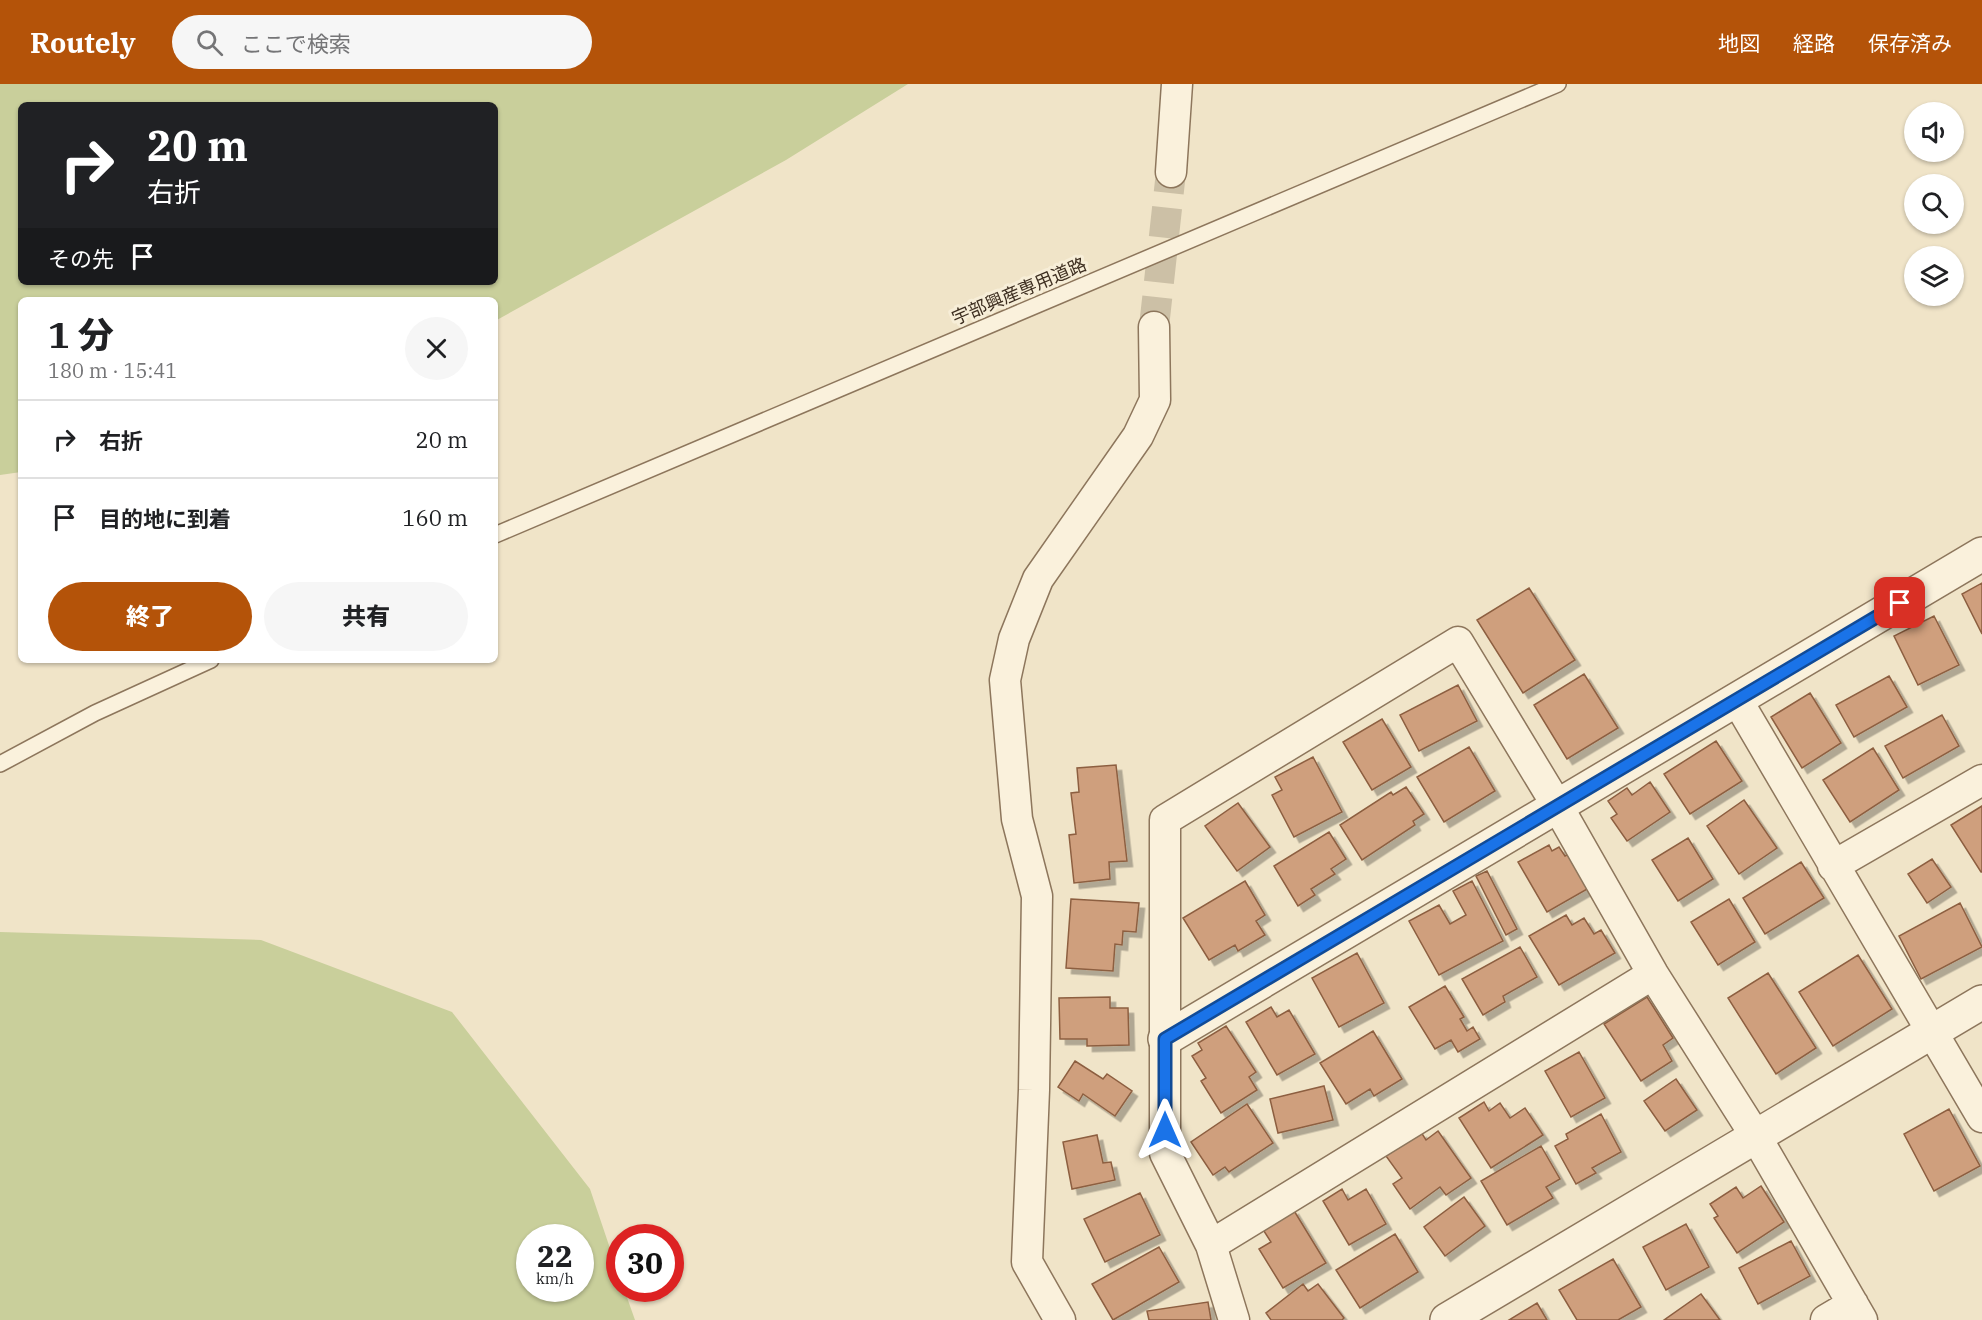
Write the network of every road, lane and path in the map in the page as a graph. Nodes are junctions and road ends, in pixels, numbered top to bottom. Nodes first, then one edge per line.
1 (1178, 84) edge
2 (1558, 84) edge
3 (1171, 172) tunnel mouth
4 (1155, 327) tunnel mouth
5 (498, 534) edge
6 (1982, 554) edge
7 (204, 663) edge
8 (1737, 700) junction
9 (0, 764) edge
10 (1982, 780) edge
11 (1558, 807) junction
12 (1833, 866) junction
13 (1653, 974) junction
14 (1982, 1002) edge
15 (1932, 1032) junction
16 (1165, 1039) junction
17 (1982, 1117) edge
18 (1755, 1135) junction
19 (1211, 1245) junction
20 (1857, 1312) edge
21 (1060, 1320) edge
22 (1234, 1320) edge
23 (1447, 1320) edge
24 (1826, 1320) edge

1 - 3 street
2 - 5 lane, 宇部興産専用道路
4 - 21 street
6 - 8 street
7 - 9 lane
8 - 11 street
8 - 12 street
10 - 12 street
11 - 13 street
11 - 16 street
11 - 16 street
12 - 15 street
13 - 18 street
13 - 19 street
14 - 15 street
15 - 17 street
15 - 18 street
16 - 19 street
18 - 20 street
18 - 23 street
19 - 22 street
20 - 24 street

